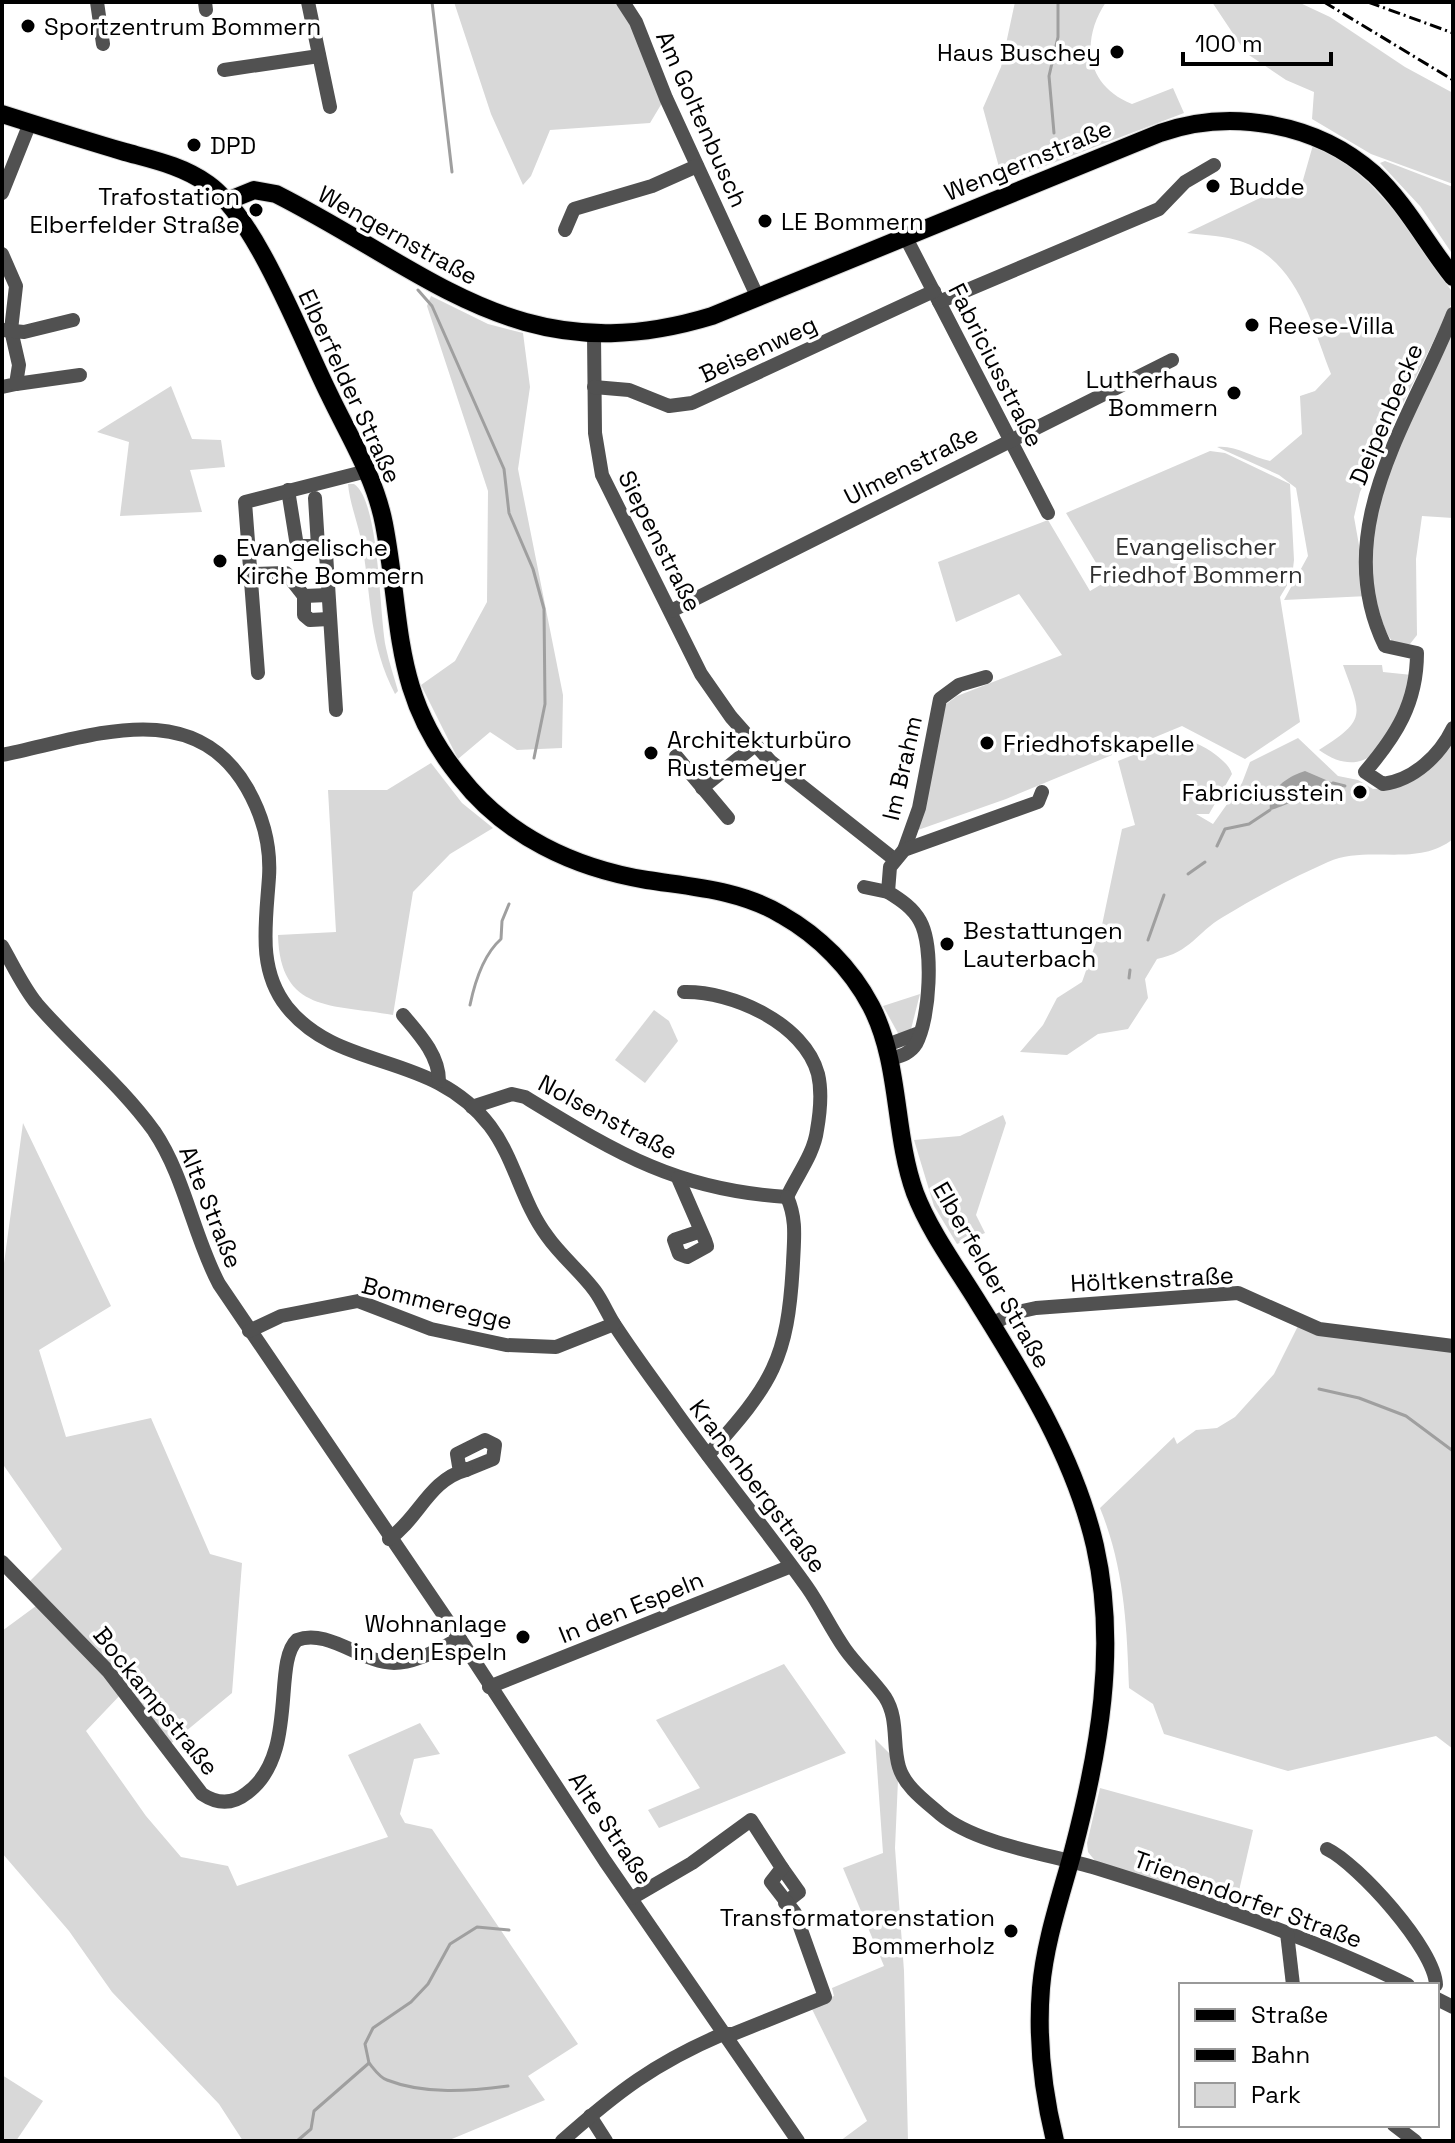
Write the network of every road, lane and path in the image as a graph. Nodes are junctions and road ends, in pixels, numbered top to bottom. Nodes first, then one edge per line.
1 (97, 2) edge
2 (308, 2) edge
3 (623, 2) edge
4 (103, 44) dead end
5 (319, 56) junction
6 (224, 70) dead end
7 (330, 107) dead end
8 (2, 114) edge
9 (30, 123) junction
10 (1214, 165) dead end
11 (697, 166) junction
12 (2, 193) edge
13 (227, 201) junction
14 (565, 230) dead end
15 (905, 236) junction
16 (2, 254) edge
17 (1453, 277) edge
18 (937, 296) junction
19 (758, 298) junction
20 (1453, 314) edge
21 (73, 320) dead end
22 (7, 330) edge
23 (594, 335) junction
24 (1172, 360) dead end
25 (80, 375) dead end
26 (16, 384) edge
27 (594, 387) junction
28 (1009, 440) junction
29 (367, 471) junction
30 (288, 490) junction
31 (315, 498) dead end
32 (1048, 513) dead end
33 (318, 546) junction
34 (252, 574) junction
35 (328, 595) junction
36 (304, 596) junction
37 (671, 611) junction
38 (329, 619) junction
39 (258, 673) dead end
40 (986, 677) dead end
41 (336, 710) dead end
42 (1453, 728) edge
43 (755, 745) junction
44 (2, 755) edge
45 (676, 756) dead end
46 (702, 788) junction
47 (1042, 792) dead end
48 (728, 818) dead end
49 (899, 854) junction
50 (864, 887) dead end
51 (888, 892) junction
52 (2, 946) edge
53 (684, 992) dead end
54 (403, 1015) dead end
55 (888, 1052) junction
56 (439, 1081) junction
57 (472, 1107) junction
58 (678, 1178) junction
59 (787, 1197) junction
60 (701, 1231) dead end
61 (614, 1324) junction
62 (992, 1324) junction
63 (249, 1331) junction
64 (1453, 1346) edge
65 (708, 1455) junction
66 (466, 1470) dead end
67 (389, 1539) junction
68 (2, 1562) edge
69 (789, 1567) junction
70 (460, 1639) junction
71 (489, 1687) junction
72 (1327, 1849) dead end
73 (1070, 1861) junction
74 (632, 1898) junction
75 (1287, 1933) junction
76 (1293, 1983) edge
77 (1404, 1983) edge
78 (1436, 1983) edge
79 (723, 2034) junction
80 (590, 2116) junction
81 (1397, 2127) edge
82 (562, 2141) edge
83 (606, 2141) edge
84 (798, 2141) edge
85 (1055, 2141) edge
86 (1415, 2141) edge

1 - 4 street
2 - 5 street
3 - 11 street, Am Goltenbusch
5 - 6 street
5 - 7 street
8 - 9 main road, Elberfelder Straße
9 - 12 street
9 - 13 main road, Elberfelder Straße
10 - 18 street, Beisenweg
11 - 14 street
11 - 19 street, Am Goltenbusch
13 - 23 main road, Wengernstraße
13 - 29 main road, Elberfelder Straße
15 - 17 main road, Wengernstraße
15 - 18 street, Fabriciusstraße
15 - 19 main road, Wengernstraße
16 - 22 street
18 - 27 street, Beisenweg
18 - 28 street, Fabriciusstraße
19 - 23 main road, Wengernstraße
20 - 42 street, Deipenbecke
21 - 22 street
22 - 26 street
23 - 27 street, Siepenstraße
24 - 28 street, Ulmenstraße
25 - 26 street
27 - 37 street, Siepenstraße
28 - 32 street, Fabriciusstraße
28 - 37 street, Ulmenstraße
29 - 30 street
29 - 55 main road, Elberfelder Straße
30 - 33 street
30 - 34 street
31 - 33 street
33 - 35 street
34 - 36 street
34 - 39 street
35 - 36 street
35 - 38 street
36 - 38 street
37 - 43 street, Siepenstraße
38 - 41 street
40 - 49 street, Im Brahm
43 - 46 street
43 - 49 street, Siepenstraße
44 - 56 street, Kranenbergstraße
45 - 46 street
46 - 48 street
47 - 49 street
49 - 51 street
50 - 51 street
51 - 55 street
52 - 63 street, Alte Straße
53 - 59 street
54 - 56 street
55 - 62 main road, Elberfelder Straße
56 - 57 street, Kranenbergstraße
57 - 58 street, Nolsenstraße
57 - 61 street, Kranenbergstraße
58 - 59 street, Nolsenstraße
58 - 60 street, Nolsenstraße
59 - 65 street
61 - 63 street, Bommeregge
61 - 65 street, Kranenbergstraße
62 - 64 street, Höltkenstraße
62 - 73 main road, Elberfelder Straße
63 - 67 street, Alte Straße
65 - 69 street, Kranenbergstraße
66 - 67 street
67 - 70 street, Alte Straße
68 - 70 street, Bockampstraße
69 - 71 street, In den Espeln
69 - 73 street, Kranenbergstraße
70 - 71 street, Alte Straße
71 - 74 street, Alte Straße
72 - 78 street
73 - 75 street, Trienendorfer Straße
73 - 85 main road, Elberfelder Straße
74 - 79 street, Alte Straße
74 - 79 street
75 - 76 street
75 - 77 street, Trienendorfer Straße
79 - 80 street
79 - 84 street, Alte Straße
80 - 82 street
80 - 83 street
81 - 86 street

